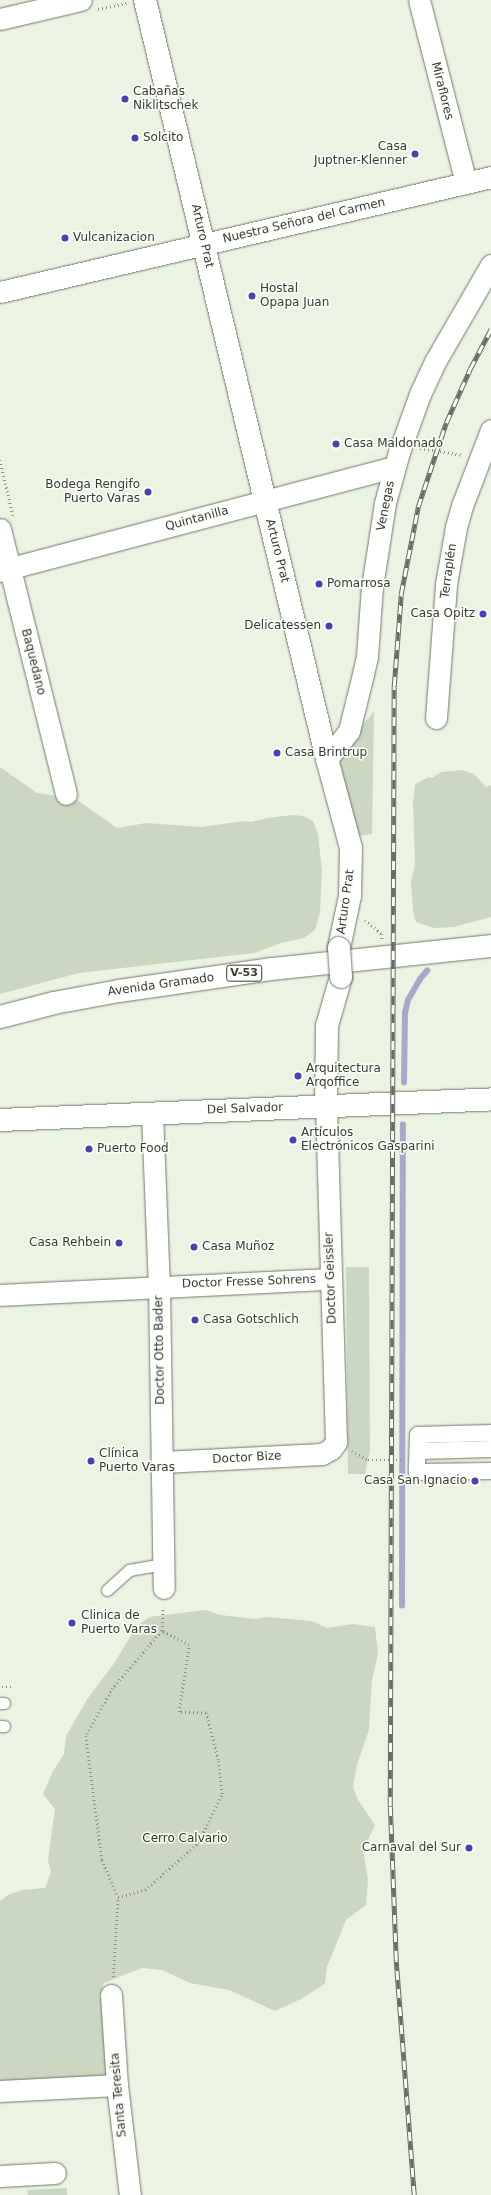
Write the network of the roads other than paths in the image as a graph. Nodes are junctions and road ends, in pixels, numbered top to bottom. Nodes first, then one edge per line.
1 (80, 0) edge
2 (145, 0) edge
3 (419, 0) edge
4 (0, 18) edge
5 (491, 177) edge
6 (466, 183) junction
7 (204, 245) junction
8 (491, 265) edge
9 (0, 292) edge
10 (491, 430) edge
11 (396, 460) junction
12 (265, 502) junction
13 (0, 529) edge
14 (5, 570) edge
15 (436, 718) dead end
16 (327, 759) junction
17 (66, 794) dead end
18 (491, 946) edge
19 (0, 1017) edge
20 (491, 1099) edge
21 (326, 1106) junction
22 (152, 1113) junction
23 (0, 1120) edge
24 (330, 1279) junction
25 (159, 1286) junction
26 (0, 1295) edge
27 (491, 1433) edge
28 (334, 1446) joint
29 (491, 1449) edge
30 (421, 1451) dead end
31 (162, 1462) junction
32 (491, 1471) edge
33 (164, 1564) junction
34 (164, 1588) road end
35 (106, 1590) dead end
36 (111, 1995) road end
37 (117, 2085) junction
38 (0, 2091) edge
39 (55, 2173) dead end
40 (0, 2176) edge
41 (130, 2195) edge

1 - 4 street
2 - 7 street, Arturo Prat
3 - 6 street, Miraflores
5 - 6 street, Nuestra Señora del Carmen
6 - 7 street, Nuestra Señora del Carmen
7 - 9 street, Nuestra Señora del Carmen
7 - 12 street, Arturo Prat
8 - 11 street, Venegas
10 - 15 street, Terraplén
11 - 12 street, Quintanilla
11 - 16 street, Venegas
12 - 14 street, Quintanilla
12 - 16 street, Arturo Prat
13 - 14 street, Baquedano
14 - 17 street, Baquedano
16 - 21 street, Arturo Prat, bridge
18 - 19 street, Avenida Gramado / V-53
20 - 21 street, Del Salvador
21 - 22 street, Del Salvador
21 - 24 street, Doctor Geissler
22 - 23 street, Del Salvador
22 - 25 street, Doctor Otto Bader
24 - 25 street, Doctor Fresse Sohrens
24 - 28 street, Doctor Geissler
25 - 26 street, Doctor Fresse Sohrens
25 - 31 street, Doctor Otto Bader
27 - 32 street
28 - 31 street, Doctor Bize
29 - 30 street
31 - 33 street, Doctor Otto Bader
33 - 34 street, Doctor Otto Bader
33 - 35 lane
36 - 37 street, Santa Teresita
37 - 38 street
37 - 41 street, Santa Teresita
39 - 40 street

